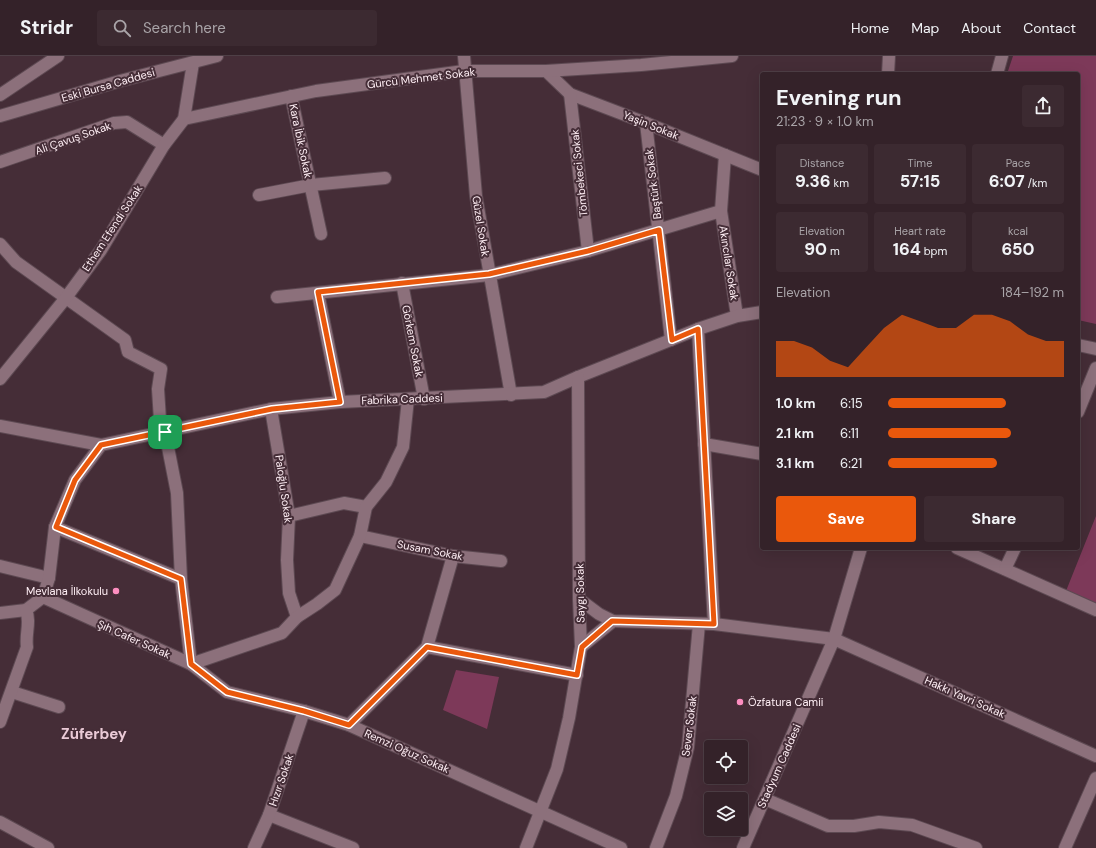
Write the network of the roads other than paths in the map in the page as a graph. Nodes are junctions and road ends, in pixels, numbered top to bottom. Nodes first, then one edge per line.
1 (58, 56) edge
2 (217, 56) edge
3 (464, 56) edge
4 (732, 56) edge
5 (889, 56) edge
6 (1002, 56) edge
7 (193, 62) junction
8 (464, 71) junction
9 (546, 71) junction
10 (888, 72) edge
11 (998, 72) edge
12 (570, 94) junction
13 (0, 95) edge
14 (291, 96) junction
15 (0, 116) edge
16 (184, 119) junction
17 (646, 122) junction
18 (164, 145) junction
19 (725, 155) junction
20 (0, 162) edge
21 (760, 169) edge
22 (385, 178) dead end
23 (311, 185) junction
24 (259, 195) dead end
25 (721, 211) junction
26 (659, 230) junction
27 (321, 234) dead end
28 (0, 244) edge
29 (588, 251) junction
30 (489, 274) junction
31 (402, 283) junction
32 (318, 292) junction
33 (277, 297) dead end
34 (65, 299) junction
35 (760, 312) edge
36 (737, 316) junction
37 (698, 329) junction
38 (672, 340) junction
39 (1080, 345) edge
40 (1096, 349) edge
41 (1096, 368) edge
42 (2, 375) edge
43 (578, 377) junction
44 (511, 395) junction
45 (408, 399) junction
46 (424, 399) junction
47 (340, 402) junction
48 (1080, 407) edge
49 (272, 409) junction
50 (0, 426) edge
51 (165, 432) junction
52 (704, 444) junction
53 (101, 445) junction
54 (760, 454) edge
55 (366, 507) junction
56 (289, 516) junction
57 (56, 527) junction
58 (360, 536) junction
59 (860, 550) edge
60 (962, 550) edge
61 (1014, 550) edge
62 (453, 556) junction
63 (501, 560) dead end
64 (0, 566) edge
65 (1005, 569) junction
66 (49, 578) junction
67 (181, 579) junction
68 (43, 597) junction
69 (579, 599) junction
70 (26, 610) junction
71 (1096, 610) edge
72 (0, 612) edge
73 (297, 617) junction
74 (612, 621) junction
75 (699, 624) junction
76 (714, 624) junction
77 (834, 639) junction
78 (427, 647) junction
79 (582, 647) junction
80 (191, 664) junction
81 (577, 675) junction
82 (12, 692) junction
83 (59, 708) dead end
84 (304, 711) junction
85 (0, 722) edge
86 (349, 725) junction
87 (1096, 756) edge
88 (1096, 778) edge
89 (764, 799) junction
90 (540, 812) junction
91 (269, 815) junction
92 (0, 822) edge
93 (48, 848) edge
94 (254, 848) edge
95 (353, 848) edge
96 (526, 848) edge
97 (621, 848) edge
98 (656, 848) edge
99 (743, 848) edge
100 (976, 848) edge
101 (1065, 848) edge

1 - 13 street
2 - 7 street, Eski Bursa Caddesi
3 - 8 street, Güzel Sokak
4 - 9 street, Gürcü Mehmet Sokak
5 - 10 street
6 - 11 street
7 - 15 street, Eski Bursa Caddesi
7 - 16 street, Ethem Efendi Sokak
8 - 9 street, Gürcü Mehmet Sokak
8 - 14 street, Gürcü Mehmet Sokak
8 - 30 street, Güzel Sokak
9 - 12 street, Yaşin Sokak
12 - 17 street, Yaşin Sokak
12 - 29 street, Tömbekeci Sokak
14 - 16 street, Gürcü Mehmet Sokak
14 - 23 street, Kara İbik Sokak
16 - 18 street, Ethem Efendi Sokak
17 - 19 street, Yaşin Sokak
17 - 26 street, Baştürk Sokak
18 - 20 street, Ali Çavuş Sokak
18 - 34 street, Ethem Efendi Sokak
19 - 21 street, Yaşin Sokak
19 - 25 street, Akıncılar Sokak
22 - 23 street, Kara İbik Sokak
23 - 24 street, Kara İbik Sokak
23 - 27 street, Kara İbik Sokak
25 - 26 street
25 - 36 street, Akıncılar Sokak
26 - 29 street
26 - 38 street, Baştürk Sokak
28 - 34 street
29 - 30 street
30 - 31 street
30 - 44 street, Güzel Sokak
31 - 32 street
31 - 46 street, Görkem Sokak
32 - 33 street
32 - 47 street
34 - 42 street, Ethem Efendi Sokak
34 - 51 street
35 - 36 street, Fabrika Caddesi
36 - 37 street, Fabrika Caddesi
37 - 38 street, Fabrika Caddesi
37 - 52 street
38 - 43 street, Fabrika Caddesi
39 - 40 street
41 - 48 street
43 - 44 street, Fabrika Caddesi
43 - 69 street, Saygı Sokak
44 - 46 street, Fabrika Caddesi
45 - 46 street, Fabrika Caddesi
45 - 47 street, Fabrika Caddesi
45 - 55 street
47 - 49 street, Fabrika Caddesi
49 - 51 street, Fabrika Caddesi
49 - 56 street, Paloğlu Sokak
50 - 53 street
51 - 53 street, Fabrika Caddesi
51 - 67 street
52 - 54 street
52 - 76 street
53 - 57 street
55 - 56 street
55 - 58 street
56 - 73 street, Paloğlu Sokak
57 - 66 street
57 - 67 street
58 - 62 street, Susam Sokak
58 - 73 street
59 - 77 street, Stadyum Caddesi
60 - 65 street
61 - 65 street
62 - 63 street, Susam Sokak
62 - 78 street
64 - 66 street
65 - 71 street
66 - 68 street
67 - 80 street
68 - 70 street
68 - 80 street, Şıh Cafer Sokak
69 - 74 street
69 - 79 street, Saygı Sokak
70 - 72 street
70 - 82 street
73 - 80 street
74 - 75 street, Hakkı Yavri Sokak
74 - 79 street
75 - 76 street, Hakkı Yavri Sokak
75 - 98 street, Sever Sokak
76 - 77 street, Hakkı Yavri Sokak
77 - 87 street, Hakkı Yavri Sokak
77 - 89 street, Stadyum Caddesi
78 - 81 street
78 - 86 street
79 - 81 street, Saygı Sokak
80 - 84 street, Remzi Oğuz Sokak
81 - 90 street, Saygı Sokak
82 - 83 street
82 - 85 street
84 - 86 street, Remzi Oğuz Sokak
84 - 91 street, Hızır Sokak
86 - 90 street, Remzi Oğuz Sokak
88 - 101 street
89 - 99 street, Stadyum Caddesi
89 - 100 street
90 - 96 street, Saygı Sokak
90 - 97 street, Remzi Oğuz Sokak
91 - 94 street, Hızır Sokak
91 - 95 street
92 - 93 street

